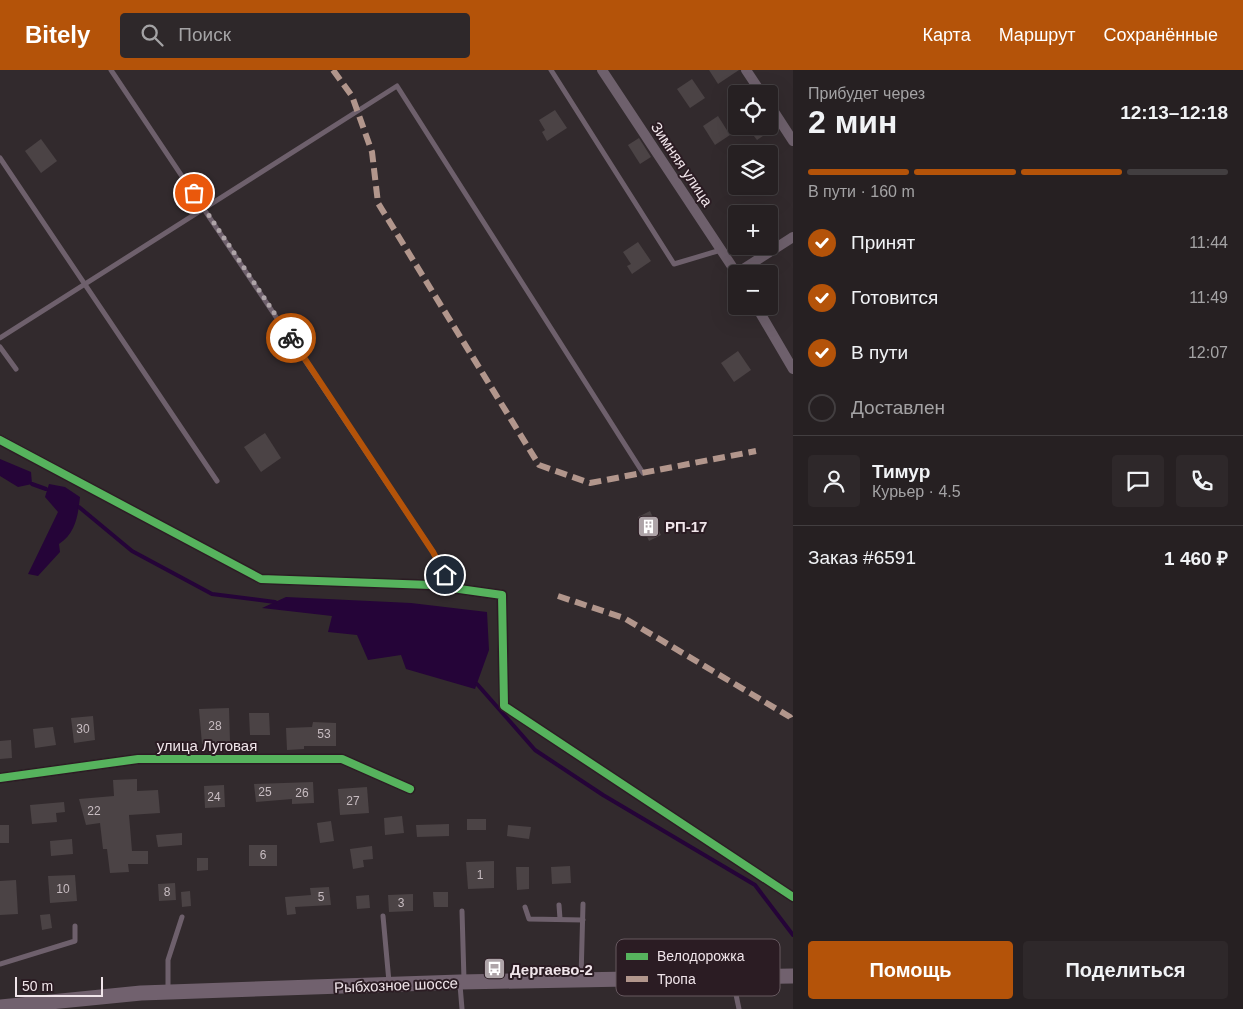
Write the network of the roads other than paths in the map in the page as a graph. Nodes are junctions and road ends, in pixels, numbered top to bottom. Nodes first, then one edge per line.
1 (111, 70) edge
2 (551, 70) edge
3 (602, 70) edge
4 (746, 70) edge
5 (756, 85) edge
6 (778, 118) edge
7 (793, 141) edge
8 (0, 158) edge
9 (204, 208) junction
10 (793, 237) edge
11 (721, 250) junction
12 (731, 265) edge
13 (751, 265) edge
14 (84, 284) junction
15 (761, 315) edge
16 (0, 338) edge
17 (0, 347) edge
18 (16, 369) dead end
19 (793, 369) edge
20 (0, 440) edge
21 (643, 472) dead end
22 (217, 481) dead end
23 (445, 575) dead end
24 (0, 778) edge
25 (410, 789) dead end
26 (793, 897) edge
27 (583, 904) dead end
28 (559, 905) dead end
29 (525, 907) dead end
30 (462, 911) dead end
31 (383, 916) dead end
32 (182, 917) dead end
33 (560, 919) junction
34 (583, 920) junction
35 (75, 926) dead end
36 (0, 964) edge
37 (780, 976) edge
38 (793, 976) edge
39 (581, 980) junction
40 (616, 980) edge
41 (389, 982) dead end
42 (462, 982) junction
43 (168, 992) junction
44 (735, 996) edge
45 (0, 1007) edge
46 (462, 1009) edge
47 (738, 1009) edge

1 - 9 lane
2 - 11 lane
3 - 11 street, Зимняя улица
4 - 5 street
6 - 7 street
8 - 14 lane
9 - 14 lane
9 - 21 lane
9 - 23 lane
10 - 13 street
11 - 12 street, Зимняя улица
14 - 16 lane
14 - 22 lane
15 - 19 street
17 - 18 lane
20 - 26 street
24 - 25 street, улица Луговая
27 - 34 lane
28 - 33 lane
29 - 33 lane
30 - 42 lane
31 - 41 lane
32 - 43 lane
33 - 34 lane
34 - 39 lane
35 - 36 lane
37 - 38 main road, Рыбхозное шоссе
39 - 40 main road, Рыбхозное шоссе
39 - 42 main road, Рыбхозное шоссе
42 - 43 main road, Рыбхозное шоссе
42 - 46 lane
43 - 45 main road, Рыбхозное шоссе
44 - 47 lane

